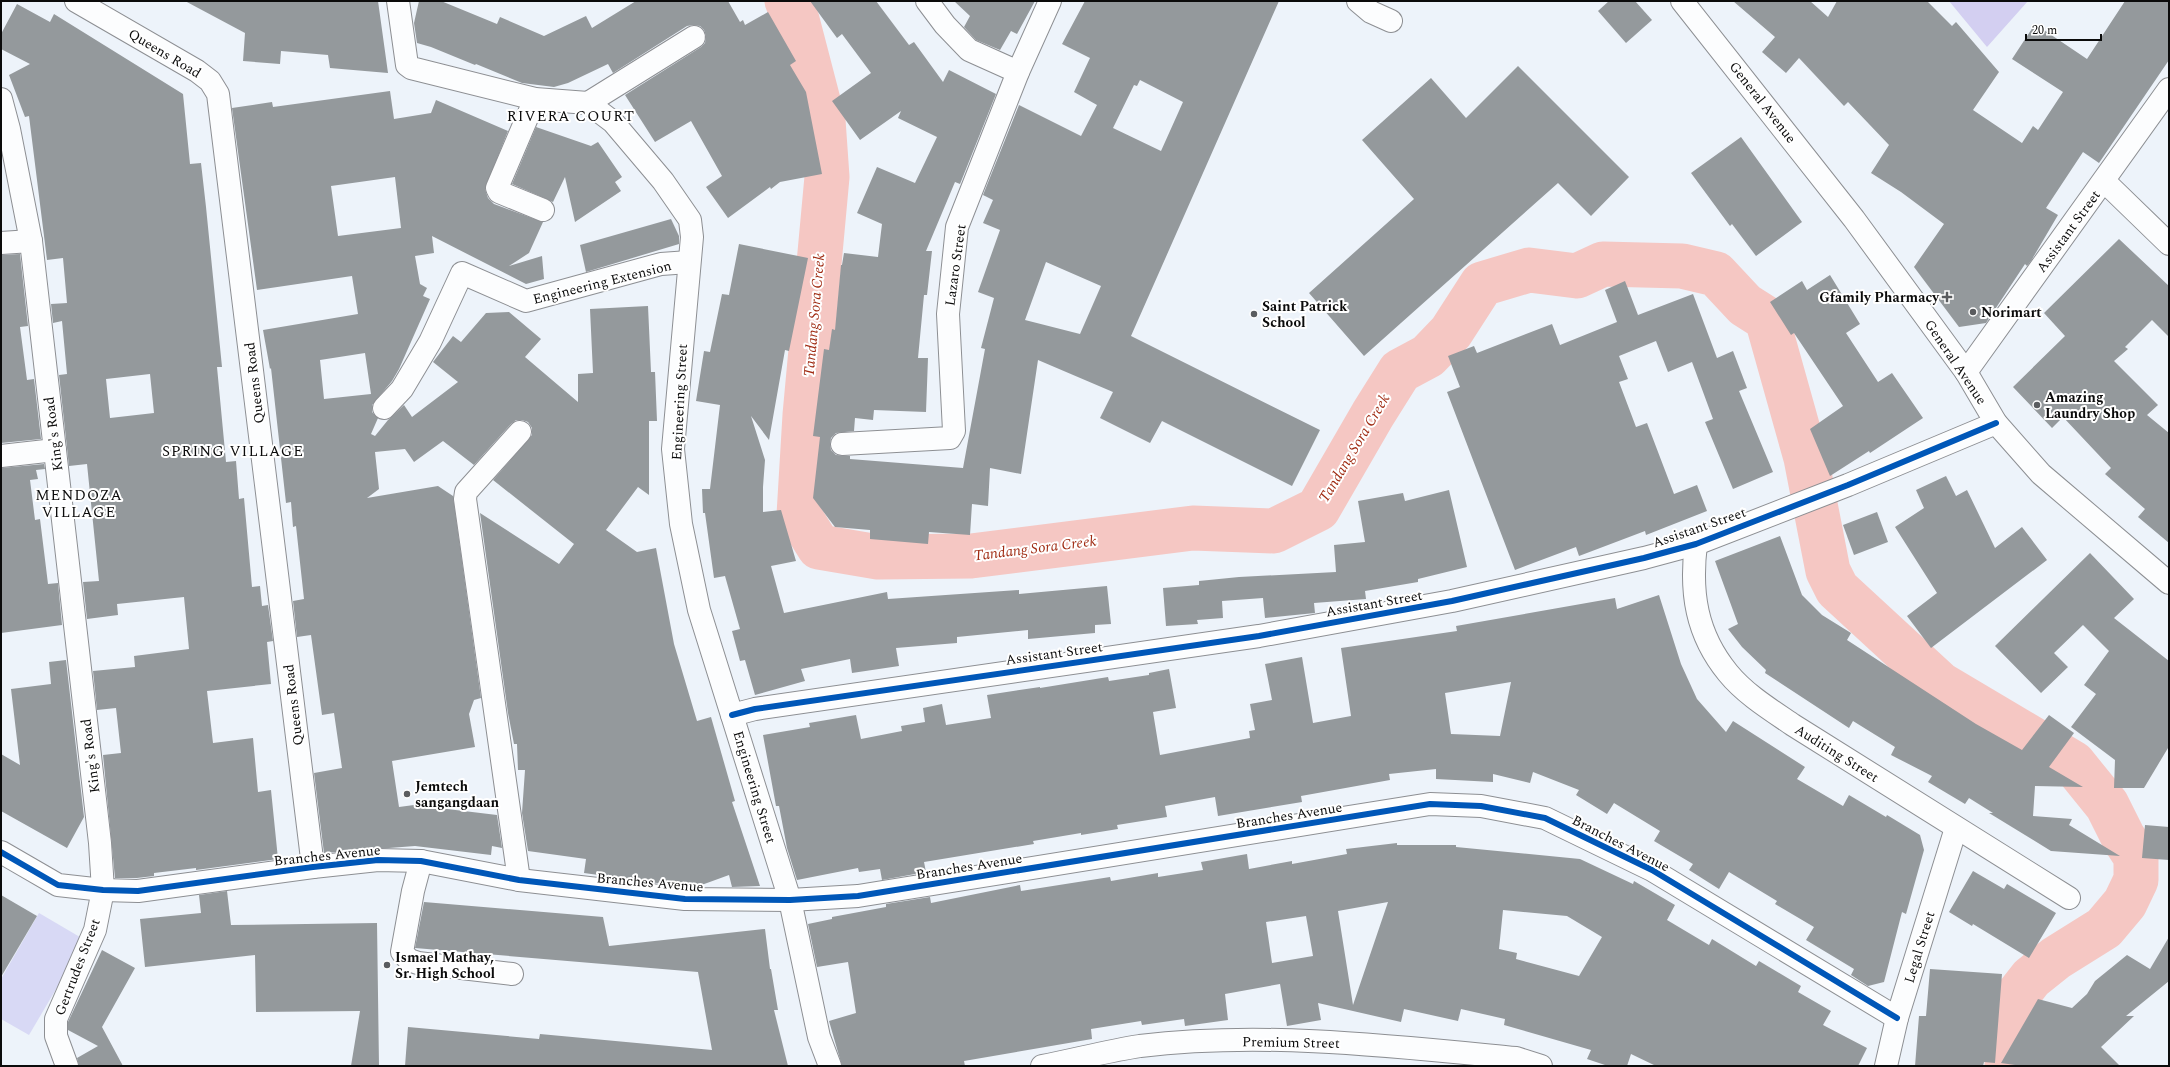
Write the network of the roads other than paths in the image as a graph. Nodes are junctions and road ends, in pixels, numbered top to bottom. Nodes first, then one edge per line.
1 (76, 1) edge
2 (398, 1) edge
3 (927, 1) edge
4 (1050, 1) edge
5 (1358, 1) edge
6 (1682, 1) edge
7 (1392, 21) dead end
8 (694, 37) dead end
9 (1018, 72) junction
10 (2169, 89) edge
11 (1, 99) edge
12 (535, 99) junction
13 (588, 103) junction
14 (2104, 181) junction
15 (543, 210) dead end
16 (30, 241) junction
17 (1, 243) edge
18 (2169, 244) edge
19 (689, 262) junction
20 (1966, 372) junction
21 (384, 408) dead end
22 (1996, 423) junction
23 (520, 432) dead end
24 (842, 444) dead end
25 (55, 450) junction
26 (1, 456) edge
27 (1696, 544) junction
28 (2169, 583) edge
29 (732, 715) junction
30 (1956, 828) junction
31 (1, 852) edge
32 (421, 861) junction
33 (313, 866) junction
34 (519, 880) junction
35 (103, 890) junction
36 (2069, 898) dead end
37 (790, 900) junction
38 (512, 974) dead end
39 (1897, 1018) junction
40 (67, 1066) edge
41 (830, 1066) edge
42 (1042, 1066) edge
43 (1541, 1066) edge
44 (1886, 1066) edge

1 - 33 street, Queens Road
2 - 12 street
3 - 9 street
4 - 9 street, Lazaro Street
5 - 7 street
6 - 20 street, General Avenue
8 - 13 street
9 - 24 street, Lazaro Street
10 - 14 street, Assistant Street
11 - 16 street, King's Road
12 - 13 street
12 - 15 street
13 - 19 street, Engineering Street
14 - 18 street
14 - 20 street, Assistant Street
16 - 17 street
16 - 25 street, King's Road
19 - 21 street, Engineering Extension
19 - 29 street, Engineering Street
20 - 22 street, General Avenue
22 - 27 street, Assistant Street
22 - 28 street, General Avenue
23 - 34 street
25 - 26 street
25 - 35 street, King's Road
27 - 29 street, Assistant Street
27 - 30 street, Auditing Street
29 - 37 street, Engineering Street
30 - 36 street, Auditing Street
30 - 39 street, Legal Street
31 - 35 street, Branches Avenue
32 - 33 street, Branches Avenue
32 - 34 street, Branches Avenue
32 - 38 street
33 - 35 street, Branches Avenue
34 - 37 street, Branches Avenue
35 - 40 street, Gertrudes Street
37 - 39 street, Branches Avenue
37 - 41 street, Engineering Street
39 - 44 street, Legal Street
42 - 43 street, Premium Street

